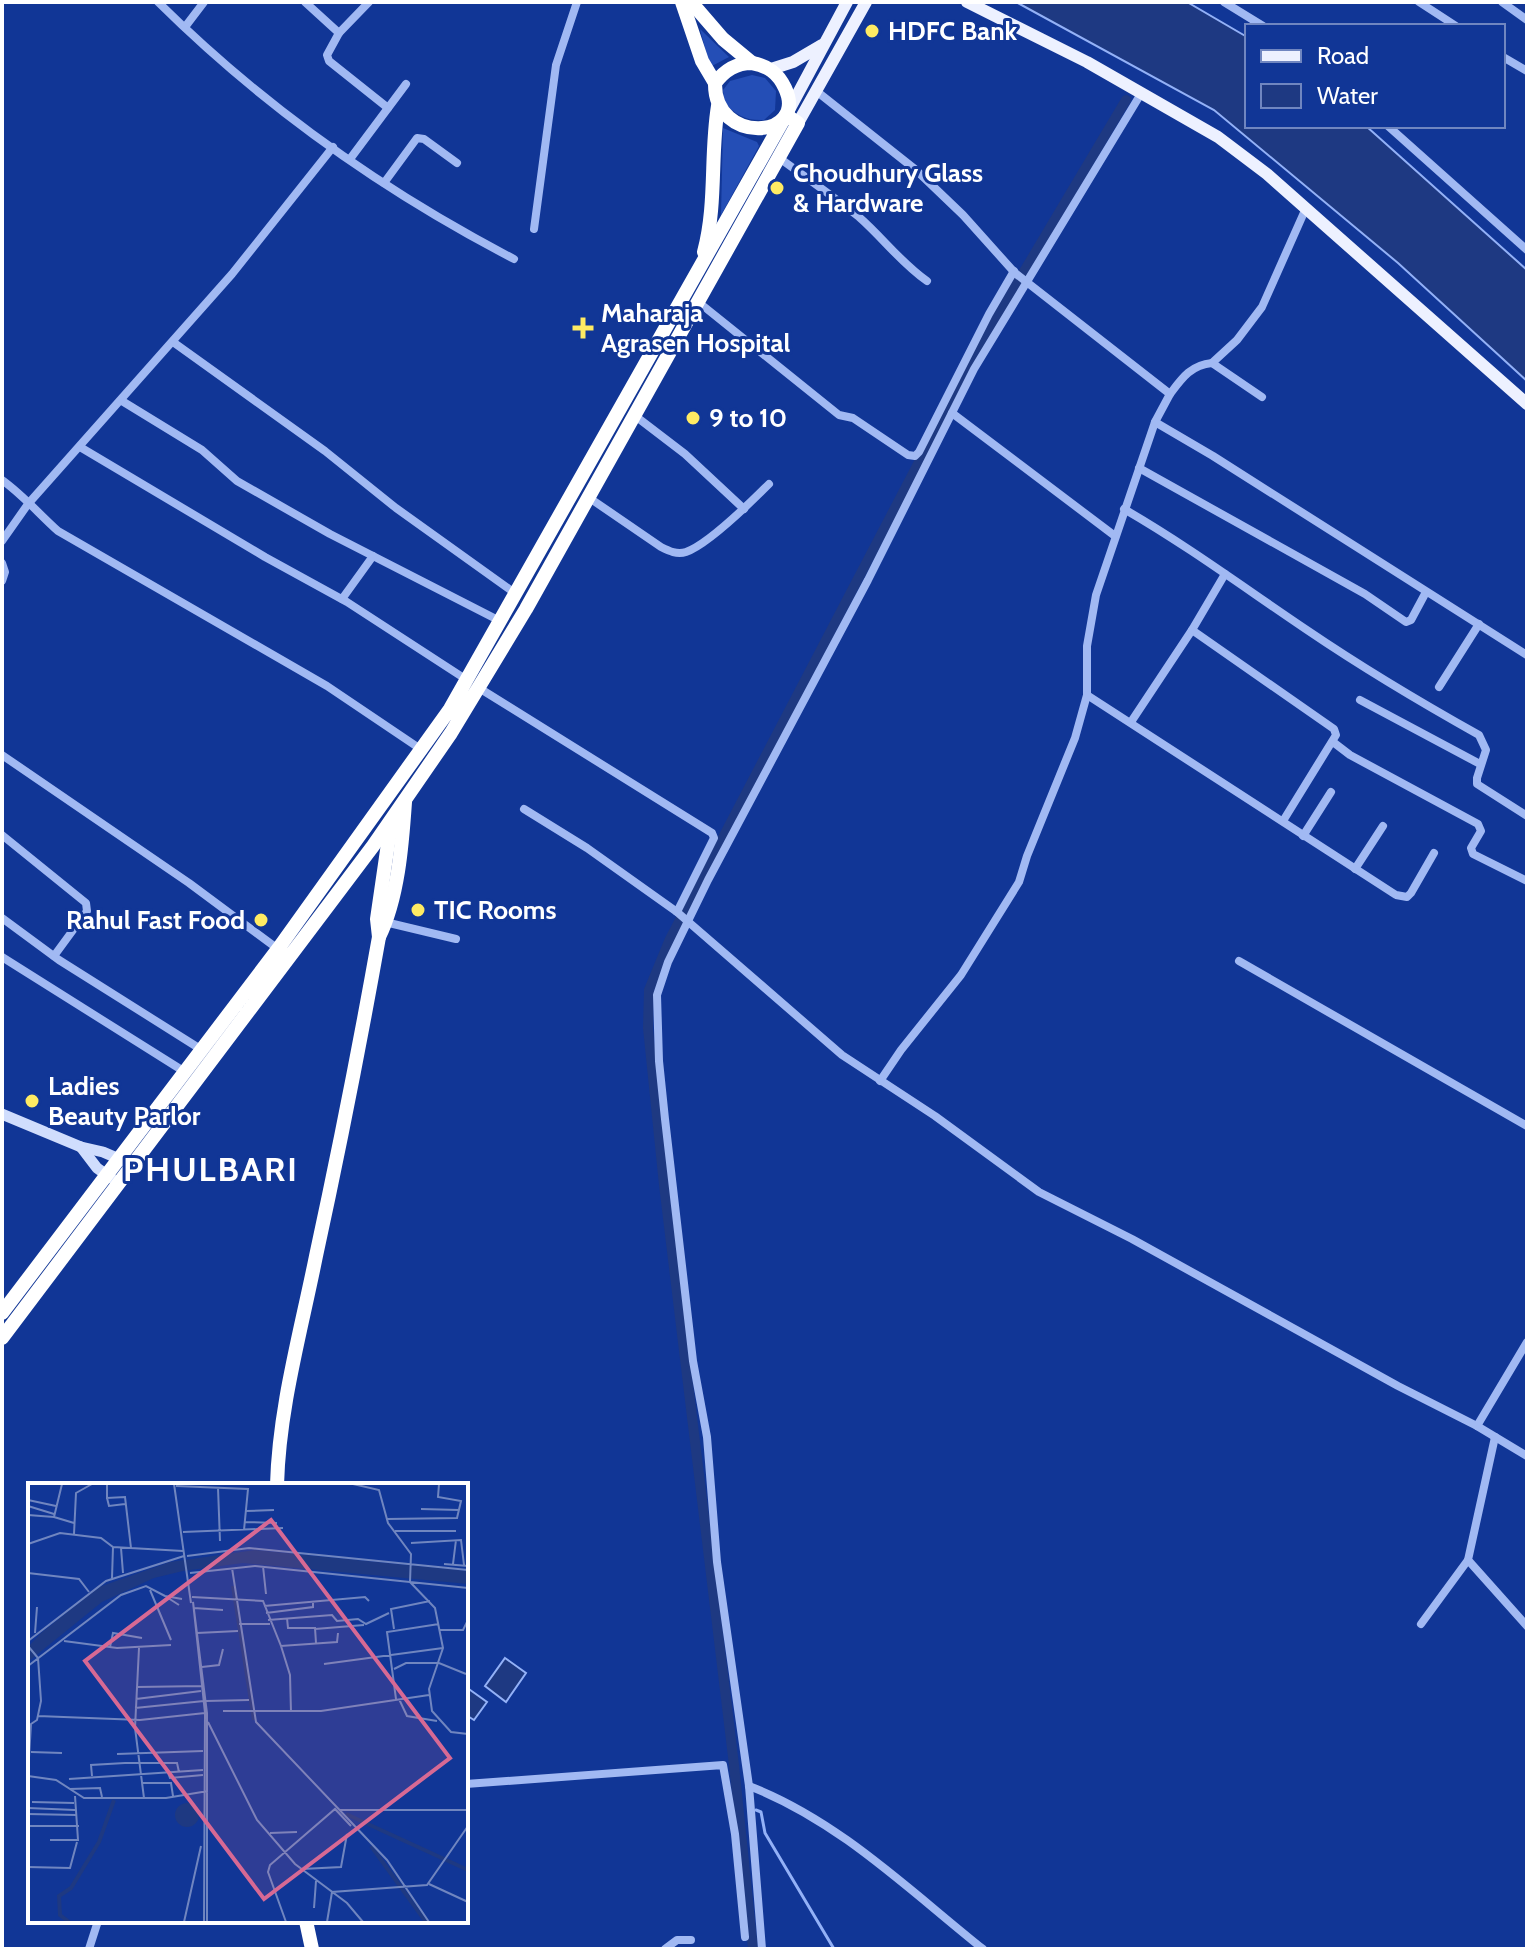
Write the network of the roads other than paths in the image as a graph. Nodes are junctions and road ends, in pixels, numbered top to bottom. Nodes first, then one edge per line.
1 (158, 2) edge
2 (204, 2) edge
3 (305, 2) edge
4 (369, 2) edge
5 (577, 2) edge
6 (682, 2) edge
7 (691, 2) edge
8 (847, 2) edge
9 (866, 2) edge
10 (967, 2) edge
11 (1224, 2) edge
12 (1419, 2) edge
13 (1502, 2) edge
14 (1527, 20) edge
15 (1260, 24) edge
16 (1453, 24) edge
17 (185, 27) junction
18 (339, 33) junction
19 (825, 43) junction
20 (1505, 58) edge
21 (752, 63) junction
22 (771, 69) junction
23 (1527, 71) edge
24 (715, 83) junction
25 (406, 84) dead end
26 (815, 90) junction
27 (1142, 92) junction
28 (718, 106) junction
29 (388, 108) junction
30 (792, 119) junction
31 (1390, 128) edge
32 (333, 147) junction
33 (778, 157) junction
34 (350, 159) junction
35 (457, 163) dead end
36 (384, 183) junction
37 (1306, 208) junction
38 (534, 229) dead end
39 (1527, 250) edge
40 (514, 259) dead end
41 (1015, 272) junction
42 (698, 276) junction
43 (1026, 280) junction
44 (927, 281) dead end
45 (697, 301) junction
46 (173, 342) junction
47 (1212, 363) junction
48 (1170, 394) junction
49 (1262, 397) dead end
50 (122, 401) junction
51 (1527, 404) edge
52 (952, 413) junction
53 (634, 415) junction
54 (1155, 422) junction
55 (80, 447) junction
56 (1139, 468) junction
57 (2, 480) edge
58 (769, 484) dead end
59 (588, 497) junction
60 (28, 504) junction
61 (744, 509) junction
62 (1124, 509) junction
63 (1115, 536) junction
64 (2, 541) edge
65 (373, 556) junction
66 (2, 563) edge
67 (1225, 574) junction
68 (2, 581) edge
69 (1426, 592) junction
70 (517, 594) junction
71 (342, 599) junction
72 (501, 622) junction
73 (1479, 624) junction
74 (1192, 630) junction
75 (1527, 655) edge
76 (473, 685) junction
77 (1439, 687) dead end
78 (1087, 695) junction
79 (1360, 700) dead end
80 (1131, 722) junction
81 (1333, 742) junction
82 (422, 750) junction
83 (2, 755) edge
84 (1480, 764) junction
85 (404, 775) junction
86 (1331, 792) dead end
87 (390, 794) junction
88 (405, 799) junction
89 (524, 809) dead end
90 (1527, 816) edge
91 (391, 820) junction
92 (1283, 821) junction
93 (1383, 826) dead end
94 (2, 835) edge
95 (1303, 836) junction
96 (1434, 853) dead end
97 (1355, 869) junction
98 (354, 871) junction
99 (1527, 881) edge
100 (381, 888) junction
101 (677, 912) junction
102 (2, 918) edge
103 (382, 920) junction
104 (688, 921) junction
105 (456, 939) dead end
106 (278, 949) junction
107 (54, 956) junction
108 (2, 957) edge
109 (1239, 961) dead end
110 (202, 1050) junction
111 (185, 1072) junction
112 (880, 1081) junction
113 (2, 1114) edge
114 (1527, 1126) edge
115 (81, 1147) junction
116 (119, 1157) junction
117 (133, 1167) junction
118 (106, 1175) junction
119 (119, 1184) junction
120 (2, 1313) edge
121 (2, 1338) edge
122 (1527, 1342) edge
123 (1477, 1426) junction
124 (1495, 1437) junction
125 (1527, 1456) edge
126 (277, 1483) edge
127 (1468, 1560) junction
128 (1421, 1624) dead end
129 (1527, 1626) edge
130 (468, 1784) edge
131 (749, 1786) junction
132 (752, 1833) junction
133 (735, 1834) junction
134 (97, 1923) edge
135 (307, 1923) edge
136 (745, 1937) dead end
137 (691, 1940) dead end
138 (313, 1948) edge
139 (89, 1949) edge
140 (665, 1949) edge
141 (762, 1949) edge
142 (983, 1949) edge

1 - 17 street
2 - 17 street
3 - 18 street
4 - 18 street
5 - 38 street
6 - 24 highway
7 - 21 highway
8 - 19 main road
9 - 26 main road
10 - 27 main road
11 - 15 street
12 - 16 street
13 - 14 street
17 - 32 street
18 - 29 street
19 - 22 main road
19 - 30 main road
20 - 23 street
21 - 22 highway
21 - 24 highway
22 - 30 highway
24 - 28 highway
25 - 29 street
26 - 30 main road
26 - 41 street
27 - 37 main road
27 - 43 street
28 - 30 highway
28 - 42 highway
29 - 34 street
30 - 33 highway
30 - 42 highway
31 - 39 street
32 - 34 street
32 - 46 street
33 - 44 street
33 - 45 highway
34 - 36 street
35 - 36 street
36 - 40 street
37 - 47 street
37 - 51 main road
41 - 43 street
41 - 45 street
42 - 70 highway
43 - 48 street
43 - 52 street
45 - 53 highway
46 - 50 street
46 - 70 street
47 - 48 street
47 - 49 street
48 - 54 street
50 - 55 street
50 - 65 street
52 - 63 street
52 - 104 street
53 - 59 highway
53 - 61 street
54 - 56 street
54 - 69 street
55 - 60 street
55 - 71 street
56 - 62 street
56 - 69 street
57 - 60 street
58 - 61 street
59 - 61 street
59 - 76 highway
60 - 64 street
60 - 82 street
62 - 63 street
62 - 67 street
63 - 78 street
65 - 71 street
65 - 72 street
66 - 68 street
67 - 74 street
67 - 84 street
69 - 73 street
70 - 72 highway
71 - 76 street
72 - 76 highway
73 - 75 street
73 - 77 street
74 - 80 street
74 - 81 street
76 - 82 highway
76 - 88 highway
76 - 101 street
78 - 80 street
78 - 112 street
79 - 84 street
80 - 92 street
81 - 92 street
81 - 99 street
82 - 85 highway
83 - 106 street
84 - 90 street
85 - 87 highway
85 - 88 highway
86 - 95 street
87 - 91 highway
87 - 106 highway
88 - 91 highway
88 - 103 highway
89 - 101 street
91 - 98 highway
91 - 100 highway
92 - 95 street
93 - 97 street
94 - 107 street
95 - 97 street
96 - 97 street
98 - 100 highway
98 - 117 highway
100 - 103 highway
101 - 104 street
102 - 107 street
103 - 105 street
103 - 126 highway
104 - 112 street
104 - 131 street
106 - 110 highway
107 - 110 street
108 - 111 street
109 - 114 street
110 - 111 highway
111 - 116 highway
112 - 123 street
113 - 115 main road
115 - 116 main road
115 - 118 main road
116 - 117 main road
116 - 118 highway
117 - 119 highway
118 - 119 main road
118 - 120 highway
119 - 121 highway
122 - 123 street
123 - 124 street
124 - 125 street
124 - 127 street
127 - 128 street
127 - 129 street
130 - 133 street
131 - 132 street
131 - 142 street
132 - 133 street
132 - 141 street
133 - 136 street
134 - 139 street
135 - 138 highway
137 - 140 street

